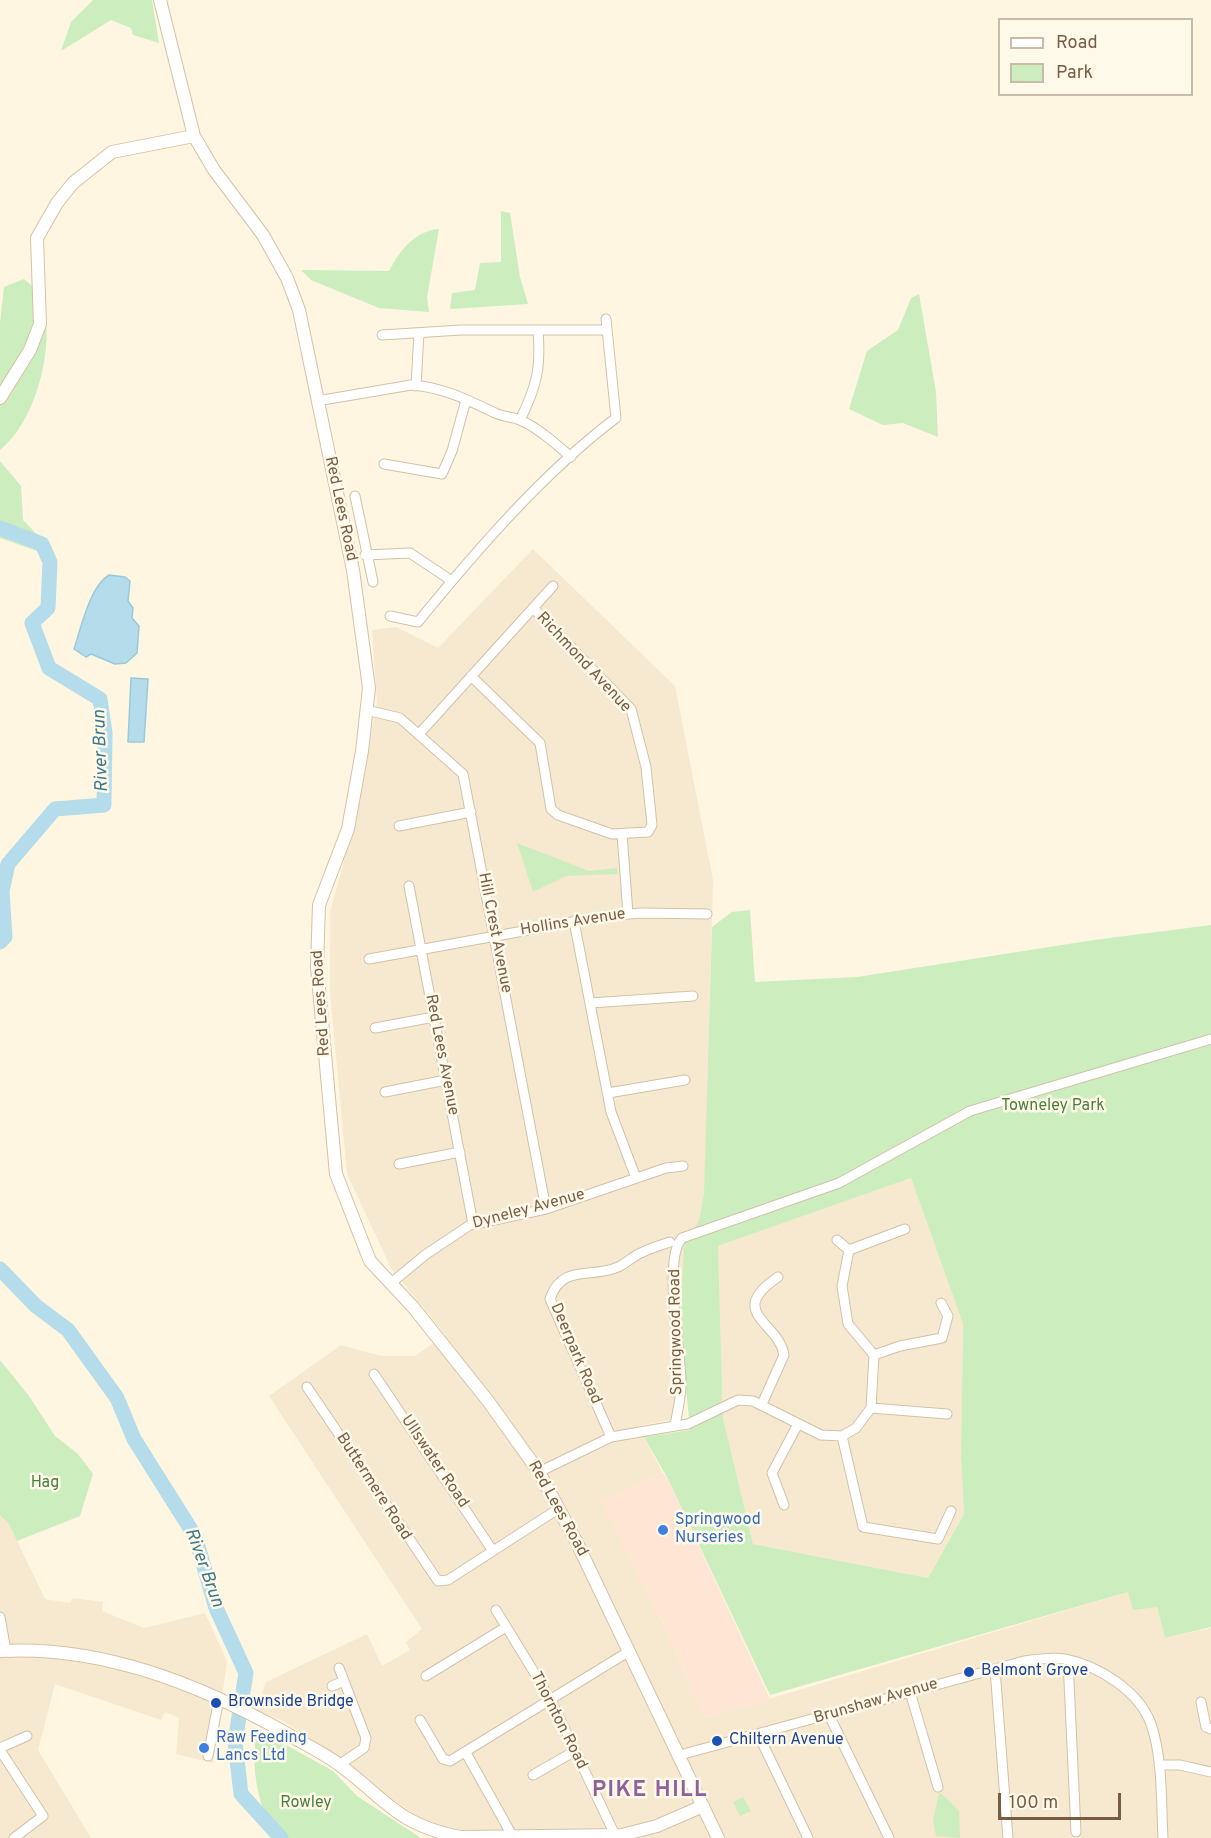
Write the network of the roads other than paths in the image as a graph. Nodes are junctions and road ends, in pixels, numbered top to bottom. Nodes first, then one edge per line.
1 (160, 0) edge
2 (194, 136) junction
3 (606, 319) dead end
4 (538, 330) junction
5 (607, 330) junction
6 (419, 333) junction
7 (382, 335) dead end
8 (416, 386) junction
9 (0, 399) edge
10 (466, 400) junction
11 (317, 401) junction
12 (520, 420) junction
13 (571, 457) junction
14 (384, 464) dead end
15 (355, 496) dead end
16 (366, 555) junction
17 (452, 580) junction
18 (373, 582) dead end
19 (553, 586) dead end
20 (533, 608) junction
21 (390, 616) dead end
22 (471, 676) junction
23 (366, 710) junction
24 (419, 734) junction
25 (471, 812) junction
26 (399, 826) dead end
27 (622, 834) junction
28 (409, 886) dead end
29 (628, 914) junction
30 (707, 914) dead end
31 (574, 921) junction
32 (495, 936) junction
33 (421, 950) junction
34 (369, 959) dead end
35 (693, 996) dead end
36 (590, 1003) junction
37 (434, 1017) junction
38 (375, 1028) dead end
39 (1211, 1039) edge
40 (446, 1080) junction
41 (685, 1080) dead end
42 (385, 1092) dead end
43 (608, 1093) junction
44 (459, 1152) junction
45 (399, 1164) dead end
46 (683, 1166) dead end
47 (636, 1178) junction
48 (546, 1209) junction
49 (474, 1224) junction
50 (905, 1230) dead end
51 (837, 1240) dead end
52 (670, 1242) dead end
53 (849, 1250) junction
54 (778, 1277) dead end
55 (390, 1284) junction
56 (941, 1303) dead end
57 (874, 1355) junction
58 (374, 1374) dead end
59 (307, 1388) dead end
60 (762, 1404) junction
61 (871, 1408) junction
62 (947, 1414) dead end
63 (798, 1424) junction
64 (675, 1426) junction
65 (842, 1436) junction
66 (611, 1437) junction
67 (539, 1472) junction
68 (784, 1505) dead end
69 (558, 1509) junction
70 (951, 1511) dead end
71 (493, 1551) junction
72 (496, 1610) dead end
73 (0, 1617) edge
74 (506, 1627) junction
75 (3, 1651) edge
76 (628, 1652) junction
77 (1068, 1660) junction
78 (339, 1668) dead end
79 (995, 1669) junction
80 (426, 1676) dead end
81 (344, 1681) junction
82 (332, 1686) dead end
83 (910, 1692) junction
84 (219, 1699) junction
85 (550, 1700) junction
86 (1201, 1702) dead end
87 (829, 1715) junction
88 (420, 1720) dead end
89 (1211, 1729) edge
90 (758, 1734) junction
91 (27, 1736) dead end
92 (0, 1749) edge
93 (575, 1751) junction
94 (466, 1753) junction
95 (680, 1755) junction
96 (208, 1756) dead end
97 (339, 1765) junction
98 (1159, 1765) junction
99 (1211, 1772) edge
100 (533, 1775) dead end
101 (938, 1787) dead end
102 (702, 1806) junction
103 (1076, 1832) dead end
104 (615, 1835) junction
105 (634, 1835) edge
106 (513, 1837) edge
107 (14, 1838) edge
108 (566, 1838) edge
109 (718, 1838) edge
110 (808, 1838) edge
111 (889, 1838) edge
112 (1008, 1838) edge
113 (1164, 1838) edge

1 - 2 street, Red Lees Road
2 - 9 street
2 - 11 street, Red Lees Road
3 - 5 street
4 - 5 street
4 - 6 street
4 - 12 street
5 - 13 street
6 - 7 street
6 - 8 street
8 - 10 street
8 - 11 street
10 - 12 street
10 - 14 street
11 - 23 street, Red Lees Road
12 - 13 street
13 - 17 street
15 - 16 street
16 - 17 street
16 - 18 street
17 - 21 street
19 - 20 street, Richmond Avenue
20 - 22 street, Richmond Avenue
20 - 27 street, Richmond Avenue
22 - 24 street, Richmond Avenue
22 - 27 street, Richmond Avenue
23 - 24 street, Hill Crest Avenue
23 - 55 street, Red Lees Road
24 - 25 street, Hill Crest Avenue
25 - 26 street
25 - 32 street, Hill Crest Avenue
27 - 29 street
28 - 33 street, Red Lees Avenue
29 - 30 street, Hollins Avenue
29 - 31 street, Hollins Avenue
31 - 32 street, Hollins Avenue
31 - 36 street
32 - 33 street, Hollins Avenue
32 - 48 street, Hill Crest Avenue
33 - 34 street, Hollins Avenue
33 - 37 street, Red Lees Avenue
35 - 36 street
36 - 43 street
37 - 38 street
37 - 40 street, Red Lees Avenue
39 - 64 street, Springwood Road
40 - 42 street
40 - 44 street, Red Lees Avenue
41 - 43 street
43 - 47 street
44 - 45 street
44 - 49 street, Red Lees Avenue
46 - 47 street, Dyneley Avenue
47 - 48 street, Dyneley Avenue
48 - 49 street, Dyneley Avenue
49 - 55 street, Dyneley Avenue
50 - 53 street
51 - 53 street
52 - 66 street, Deerpark Road
53 - 57 street
54 - 60 street
55 - 67 street, Red Lees Road
56 - 57 street
57 - 61 street
58 - 71 street, Ullswater Road
59 - 71 street, Buttermere Road
60 - 63 street
60 - 64 street
61 - 62 street
61 - 65 street
63 - 65 street
63 - 68 street
64 - 66 street
65 - 70 street
66 - 67 street
67 - 69 street, Red Lees Road
69 - 71 street
69 - 76 street, Red Lees Road
72 - 74 street, Thornton Road
73 - 75 street
74 - 80 street
74 - 85 street, Thornton Road
75 - 84 street
76 - 85 street
76 - 95 street, Red Lees Road
77 - 79 street, Brunshaw Avenue
77 - 98 street, Brunshaw Avenue
77 - 103 street
78 - 81 street
79 - 83 street, Brunshaw Avenue
79 - 112 street
81 - 82 street
81 - 97 street
83 - 87 street, Brunshaw Avenue
83 - 101 street
84 - 96 street
84 - 97 street
85 - 93 street, Thornton Road
85 - 94 street
86 - 89 street
87 - 90 street, Brunshaw Avenue
87 - 111 street
88 - 94 street
90 - 95 street, Brunshaw Avenue
90 - 110 street
91 - 92 street
92 - 107 street
93 - 100 street
93 - 104 street, Thornton Road
94 - 106 street
95 - 102 street, Red Lees Road
97 - 106 street
98 - 99 street
98 - 113 street, Brunshaw Avenue
102 - 105 street
102 - 109 street, Red Lees Road
104 - 105 street
104 - 108 street
106 - 108 street

